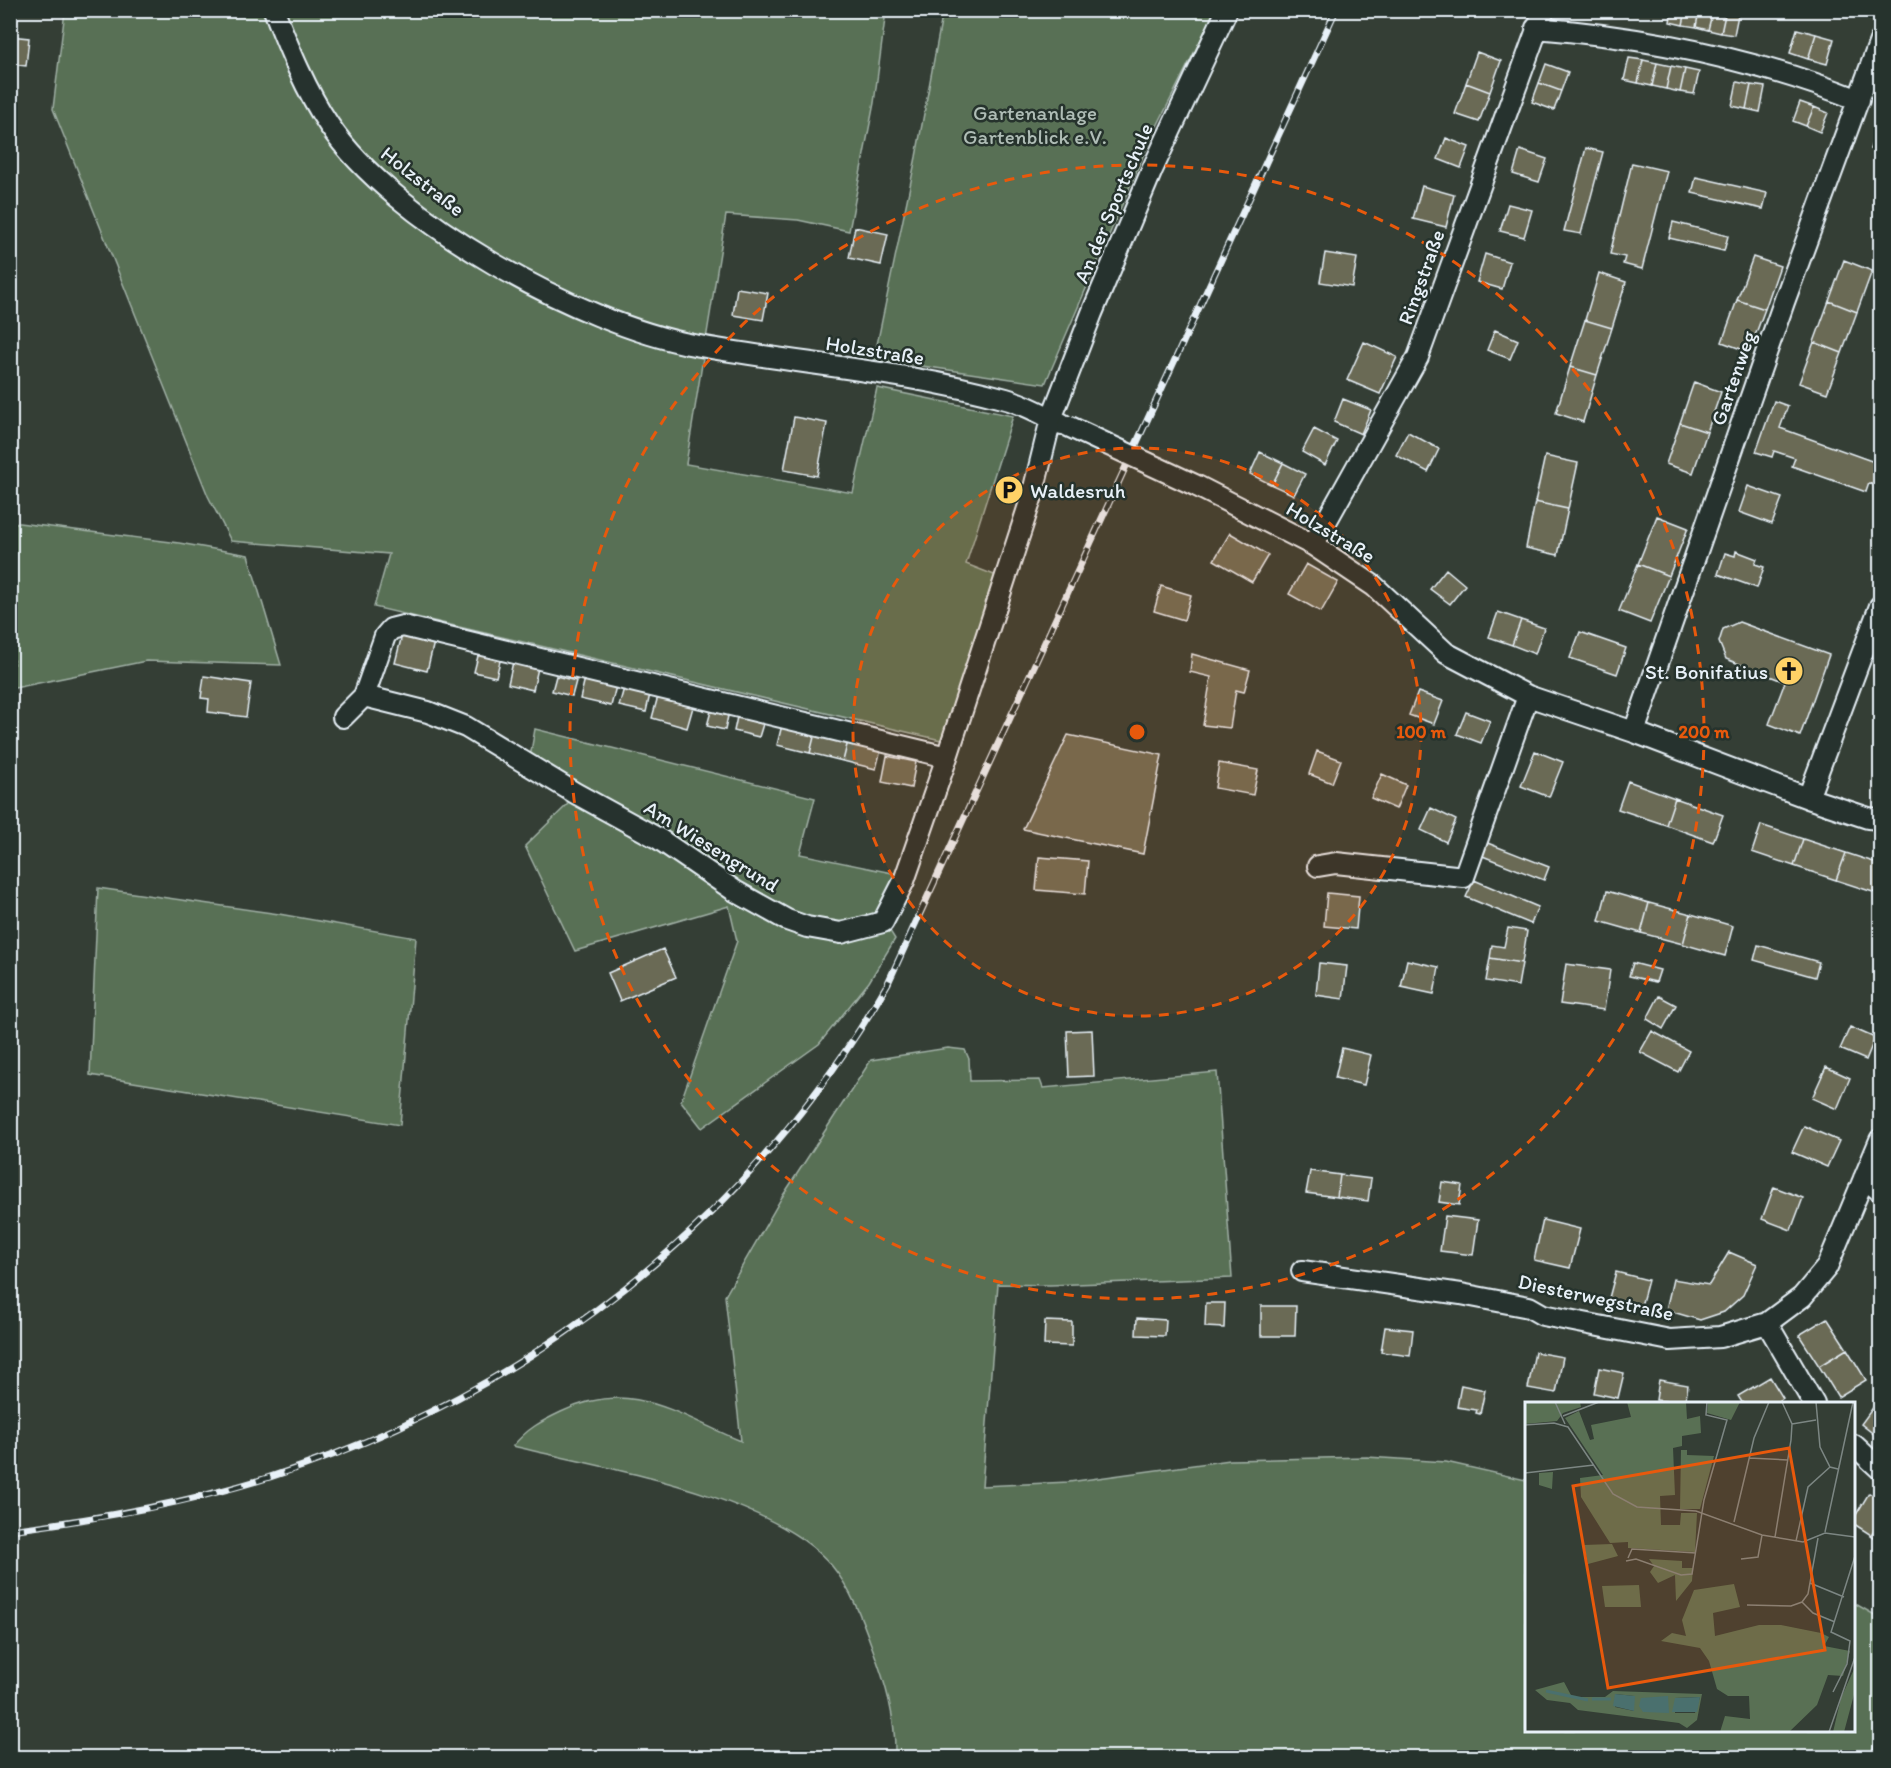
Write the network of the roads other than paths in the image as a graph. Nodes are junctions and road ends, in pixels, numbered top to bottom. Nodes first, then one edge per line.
1 (274, 10) edge
2 (1227, 10) edge
3 (1540, 19) edge
4 (1881, 41) edge
5 (1859, 100) junction
6 (1060, 423) junction
7 (1313, 545) junction
8 (1881, 606) edge
9 (364, 696) junction
10 (1528, 696) junction
11 (343, 717) dead end
12 (1634, 732) junction
13 (947, 757) junction
14 (1809, 798) junction
15 (1881, 819) edge
16 (1318, 866) dead end
17 (1881, 1140) edge
18 (1864, 1178) junction
19 (1881, 1191) edge
20 (1302, 1271) dead end
21 (1767, 1323) junction
22 (1813, 1402) edge
23 (1855, 1446) edge
24 (1881, 1469) edge

1 - 6 street, Holzstraße
2 - 6 street, An der Sportschule
3 - 5 street
3 - 7 street, Ringstraße
4 - 5 street, Gartenweg
5 - 12 street, Gartenweg
6 - 7 street, Holzstraße, bridge
6 - 13 street, Am Wiesengrund
7 - 10 street, Holzstraße
8 - 14 street
9 - 11 street
9 - 13 street
9 - 13 street, Am Wiesengrund
10 - 12 street, Holzstraße
10 - 16 street
12 - 14 street, Holzstraße
14 - 15 street, Holzstraße
17 - 18 street, Diesterwegstraße
18 - 19 street
18 - 21 street, Diesterwegstraße
20 - 21 street, Diesterwegstraße
21 - 22 street
23 - 24 street

